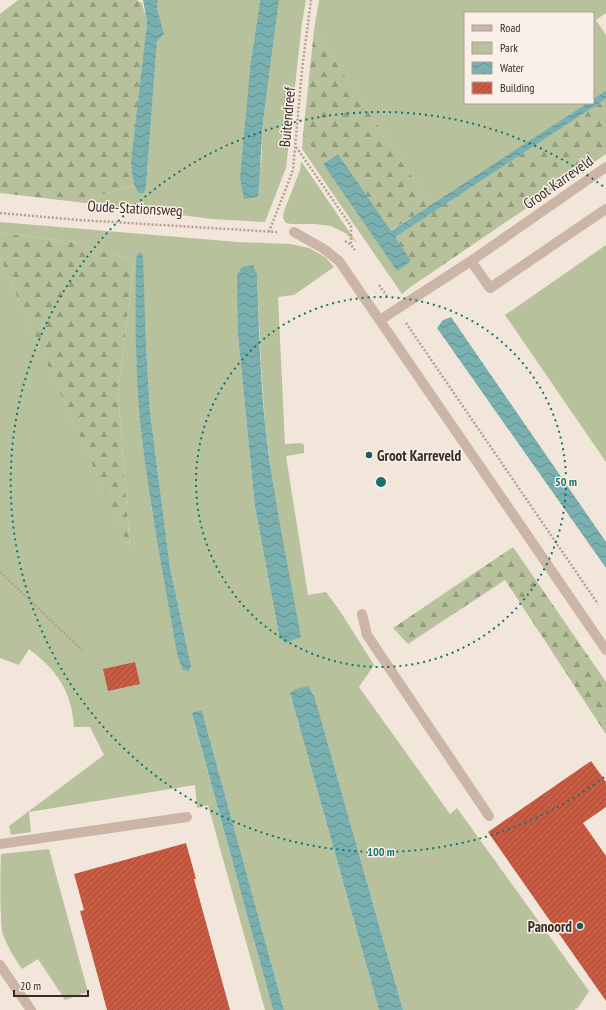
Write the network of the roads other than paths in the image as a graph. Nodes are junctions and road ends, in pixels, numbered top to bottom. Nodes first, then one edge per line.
1 (606, 167) edge
2 (606, 209) edge
3 (294, 232) dead end
4 (471, 261) junction
5 (380, 320) junction
6 (362, 614) dead end
7 (606, 650) edge
8 (489, 816) dead end
9 (187, 817) dead end
10 (0, 844) edge
11 (0, 965) edge
12 (31, 1010) edge

1 - 4 street, Groot Karreveld
2 - 4 street
3 - 5 street
4 - 5 street, Groot Karreveld
5 - 7 street
6 - 8 street
9 - 10 street
11 - 12 street

